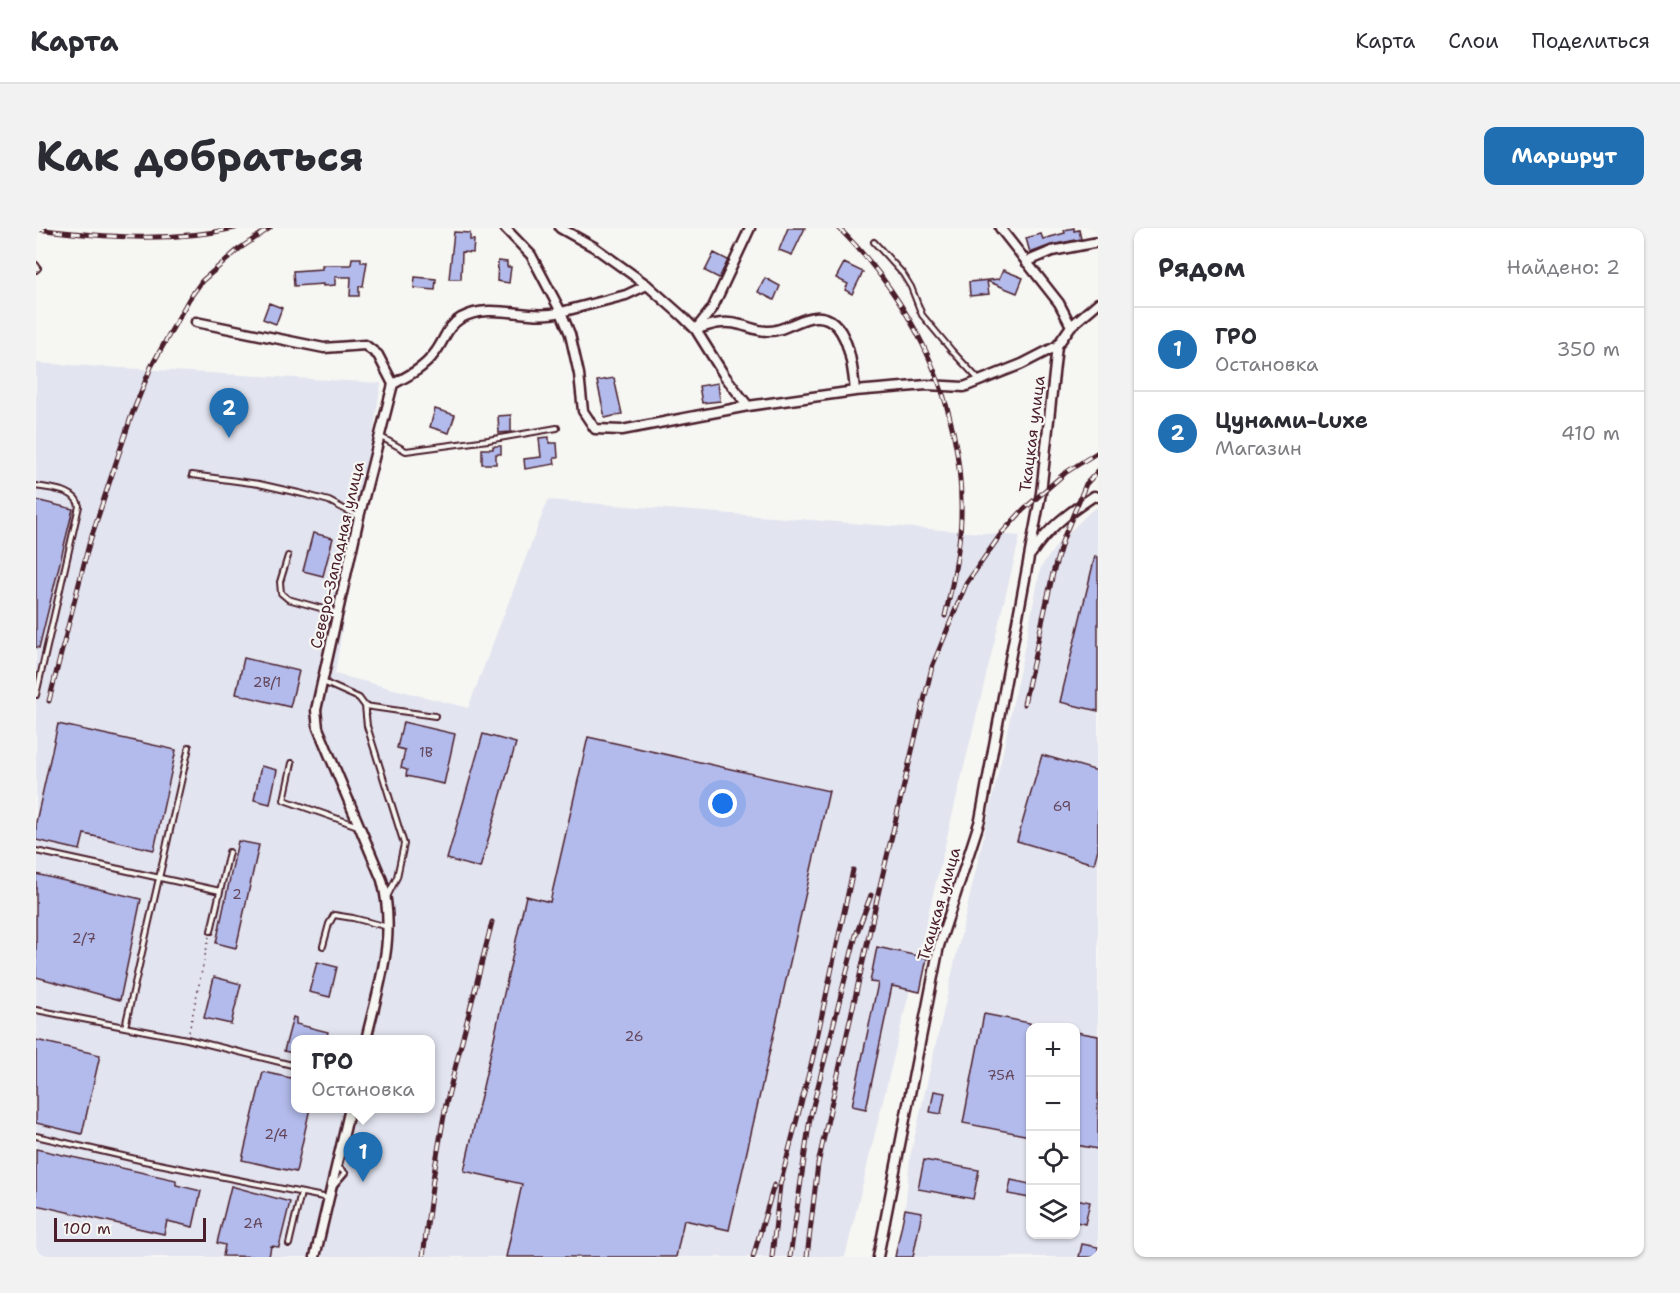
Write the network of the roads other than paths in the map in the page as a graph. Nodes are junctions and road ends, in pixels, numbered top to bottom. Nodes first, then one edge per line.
1 (504, 228) edge
2 (560, 228) edge
3 (750, 228) edge
4 (1002, 228) edge
5 (874, 242) dead end
6 (1098, 242) edge
7 (1026, 262) junction
8 (36, 265) edge
9 (36, 270) edge
10 (648, 285) junction
11 (1098, 303) edge
12 (561, 312) junction
13 (196, 322) dead end
14 (1071, 326) junction
15 (696, 330) junction
16 (1057, 346) junction
17 (980, 381) junction
18 (393, 384) junction
19 (855, 390) junction
20 (748, 406) junction
21 (557, 428) dead end
22 (381, 437) junction
23 (192, 475) dead end
24 (36, 486) edge
25 (1098, 497) edge
26 (360, 517) junction
27 (288, 556) dead end
28 (1028, 560) junction
29 (339, 614) junction
30 (323, 682) junction
31 (36, 694) edge
32 (365, 706) junction
33 (435, 716) dead end
34 (189, 747) dead end
35 (292, 763) dead end
36 (360, 827) junction
37 (36, 850) edge
38 (229, 852) dead end
39 (160, 877) junction
40 (220, 891) junction
41 (387, 897) junction
42 (389, 928) junction
43 (211, 931) road end
44 (323, 946) dead end
45 (36, 1010) edge
46 (125, 1027) junction
47 (367, 1035) edge
48 (291, 1065) edge
49 (349, 1113) edge
50 (36, 1136) edge
51 (302, 1193) junction
52 (330, 1194) junction
53 (290, 1244) dead end
54 (315, 1257) edge
55 (878, 1257) edge

1 - 12 street
2 - 10 street
3 - 15 street
4 - 7 street
5 - 17 lane
6 - 7 street
7 - 14 street
8 - 9 lane
10 - 12 street
10 - 15 street
11 - 14 street
12 - 18 street
12 - 20 street
13 - 18 street
14 - 16 street
15 - 19 street
15 - 20 street
16 - 17 street
16 - 28 street, Ткацкая улица
17 - 19 street
18 - 22 street, Северо-Западная улица
19 - 20 street
21 - 22 lane
22 - 26 street, Северо-Западная улица
23 - 26 lane
24 - 31 lane
25 - 28 street, Ткацкая улица
26 - 29 street, Северо-Западная улица
27 - 29 lane
28 - 55 street, Ткацкая улица
29 - 30 street, Северо-Западная улица
30 - 32 lane
30 - 36 street, Северо-Западная улица
32 - 33 lane
32 - 41 lane
34 - 39 lane
35 - 36 lane
36 - 41 street, Северо-Западная улица
37 - 39 lane
38 - 40 lane
39 - 40 lane
39 - 46 lane
40 - 43 lane
41 - 42 street, Северо-Западная улица
42 - 44 lane
42 - 47 street, Северо-Западная улица
45 - 46 lane
46 - 48 lane
49 - 52 street
50 - 51 lane
51 - 52 lane
51 - 53 lane
52 - 54 street

